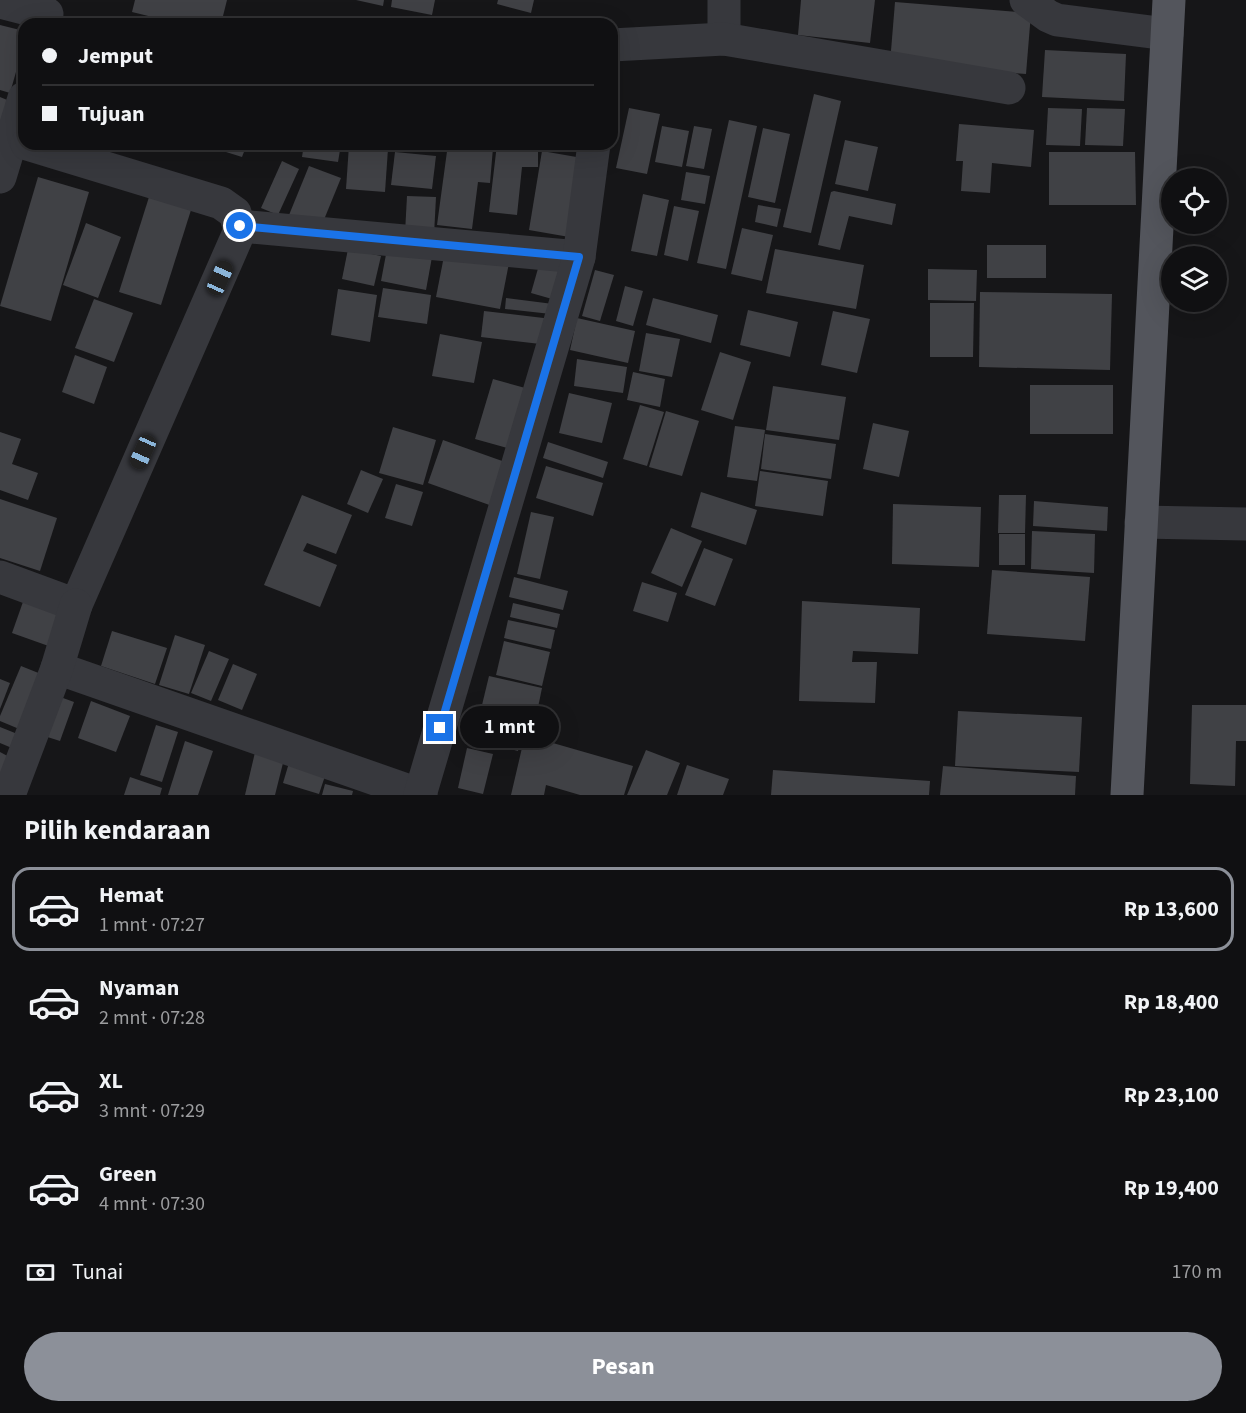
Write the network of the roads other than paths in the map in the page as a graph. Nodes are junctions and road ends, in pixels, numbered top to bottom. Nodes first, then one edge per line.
1 (724, 0) edge
2 (1026, 0) edge
3 (1169, 0) edge
4 (0, 2) edge
5 (48, 13) edge
6 (1167, 34) junction
7 (724, 39) junction
8 (618, 45) edge
9 (1009, 88) dead end
10 (18, 147) edge
11 (47, 150) edge
12 (593, 150) edge
13 (0, 177) edge
14 (240, 226) junction
15 (579, 257) junction
16 (1141, 522) junction
17 (1246, 524) edge
18 (0, 577) edge
19 (76, 605) junction
20 (57, 668) junction
21 (9, 795) edge
22 (421, 795) edge
23 (1127, 795) edge

1 - 7 street
2 - 6 street
3 - 6 main road
4 - 5 street
6 - 16 main road
7 - 8 street
7 - 9 street
10 - 13 street
11 - 14 street
12 - 15 street
14 - 15 street
14 - 19 street
15 - 22 street
16 - 17 street
16 - 23 main road
18 - 19 street
19 - 20 street
20 - 21 street
20 - 22 street

